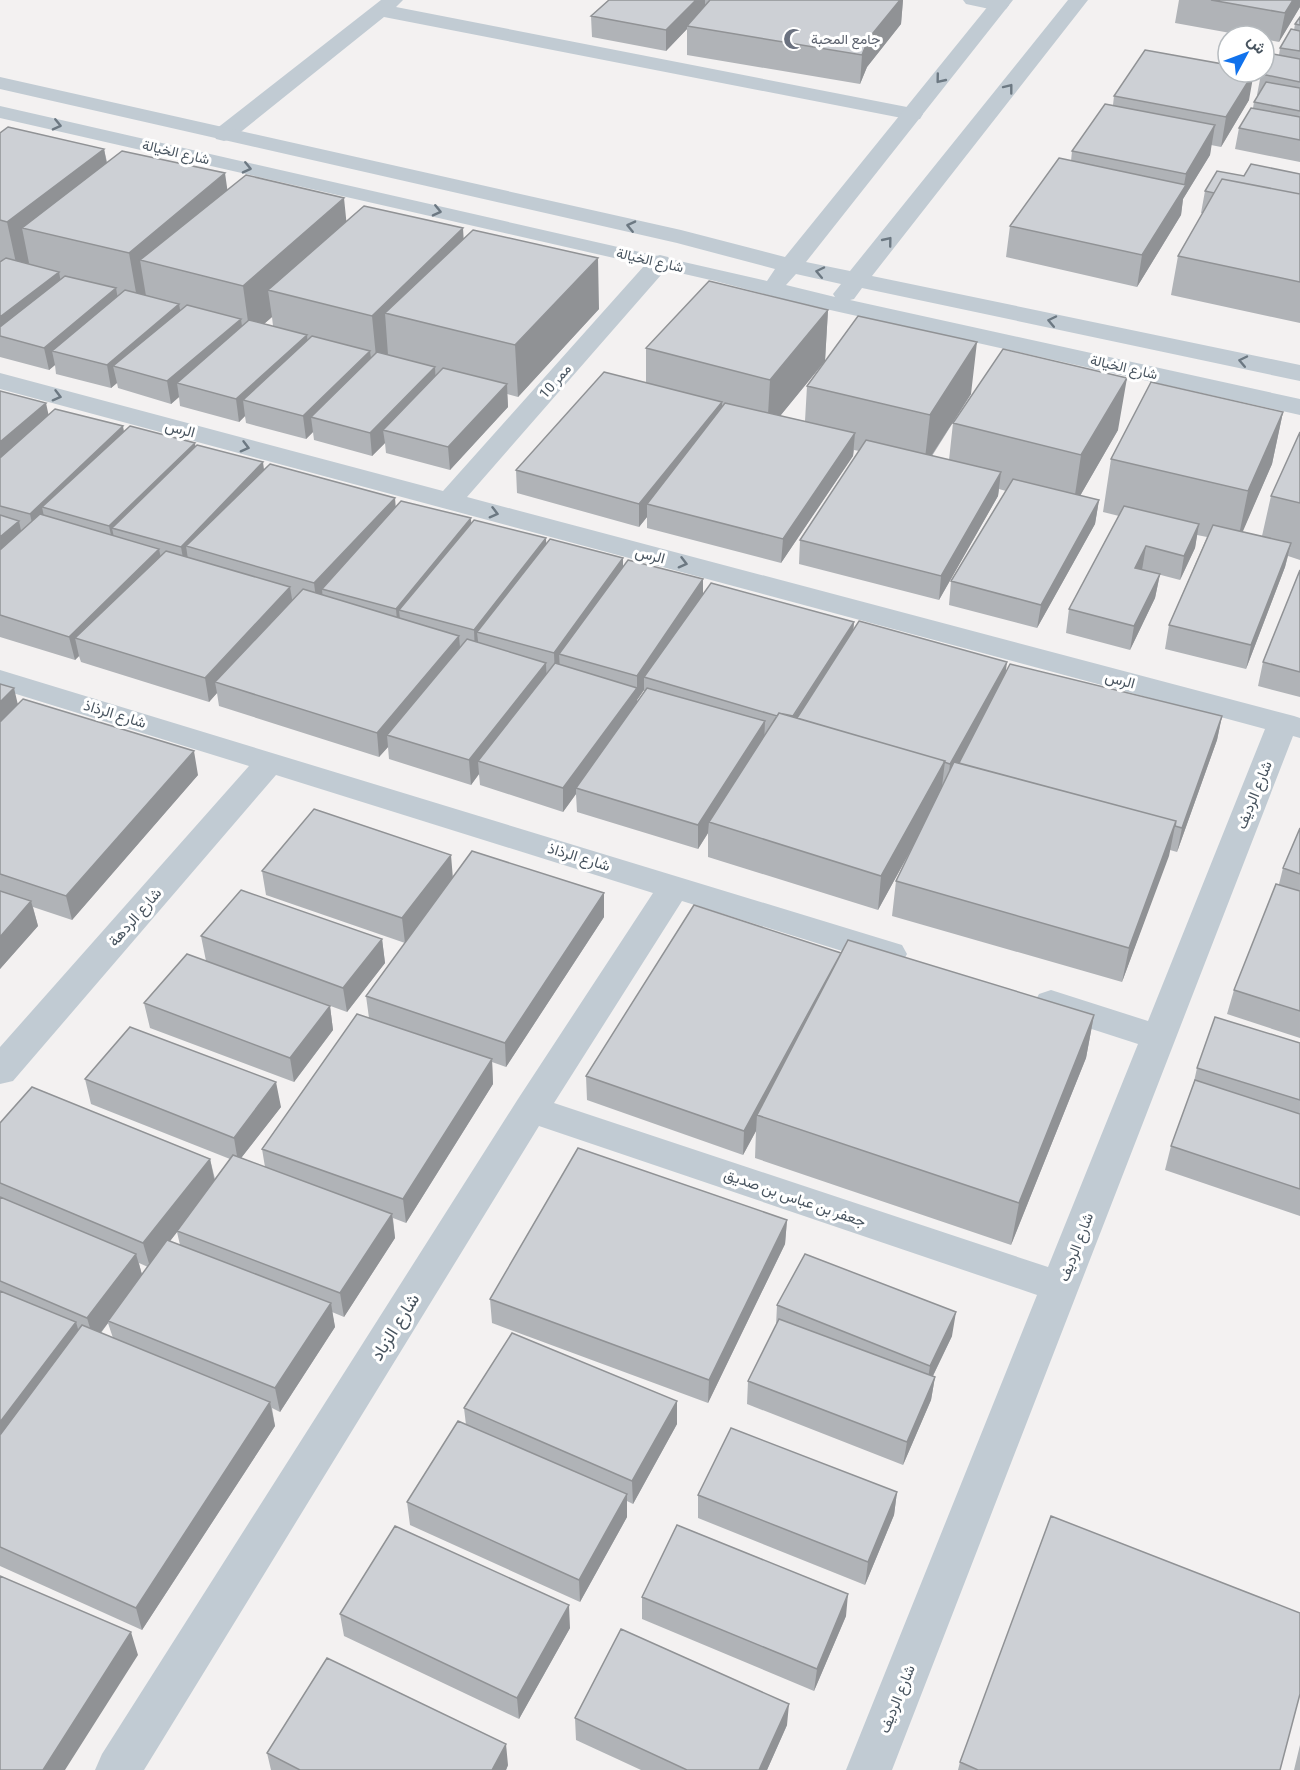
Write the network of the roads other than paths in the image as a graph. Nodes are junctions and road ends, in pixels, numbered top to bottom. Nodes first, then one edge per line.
1 (973, 0) edge
2 (1078, 0) edge
3 (1001, 2) edge
4 (387, 5) edge
5 (0, 83) edge
6 (0, 112) edge
7 (912, 114) junction
8 (224, 134) junction
9 (681, 237) junction
10 (667, 263) junction
11 (790, 266) junction
12 (856, 280) junction
13 (773, 289) junction
14 (838, 303) junction
15 (980, 306) junction
16 (961, 330) junction
17 (1300, 373) edge
18 (0, 381) edge
19 (1300, 407) edge
20 (449, 501) junction
21 (0, 679) edge
22 (1291, 726) edge
23 (270, 762) junction
24 (674, 886) junction
25 (922, 963) edge
26 (1023, 995) edge
27 (1158, 1037) junction
28 (0, 1071) edge
29 (531, 1109) junction
30 (1060, 1287) junction
31 (118, 1770) edge
32 (869, 1770) edge

1 - 3 street
12 -> 2 street
3 -> 7 street
4 - 7 street
4 - 8 street
5 - 8 street, شارع الخيالة
6 -> 10 street, شارع الخيالة
7 - 11 street
9 -> 8 street, شارع الخيالة
9 - 10 street
9 - 11 street, شارع الخيالة
10 - 13 street, شارع الخيالة
10 - 20 street, ممر 10
12 -> 11 street, شارع الخيالة
11 - 13 street
12 - 14 street
12 - 15 street, شارع الخيالة
13 - 14 street, شارع الخيالة
14 - 16 street, شارع الخيالة
15 - 16 street
17 -> 15 street, شارع الخيالة
16 - 19 street, شارع الخيالة
18 -> 20 street, الرس
20 -> 22 street, الرس
21 - 23 street, شارع الرذاذ
22 - 27 street, شارع الرديف
23 - 24 street, شارع الرذاذ
23 - 28 street, شارع الردهة
24 - 25 street, شارع الرذاذ
24 - 29 street, شارع الزباد
26 - 27 street
27 - 30 street, شارع الرديف
29 - 30 street, جعفر بن عباس بن صديق
29 - 31 street, شارع الزباد
30 - 32 street, شارع الرديف

